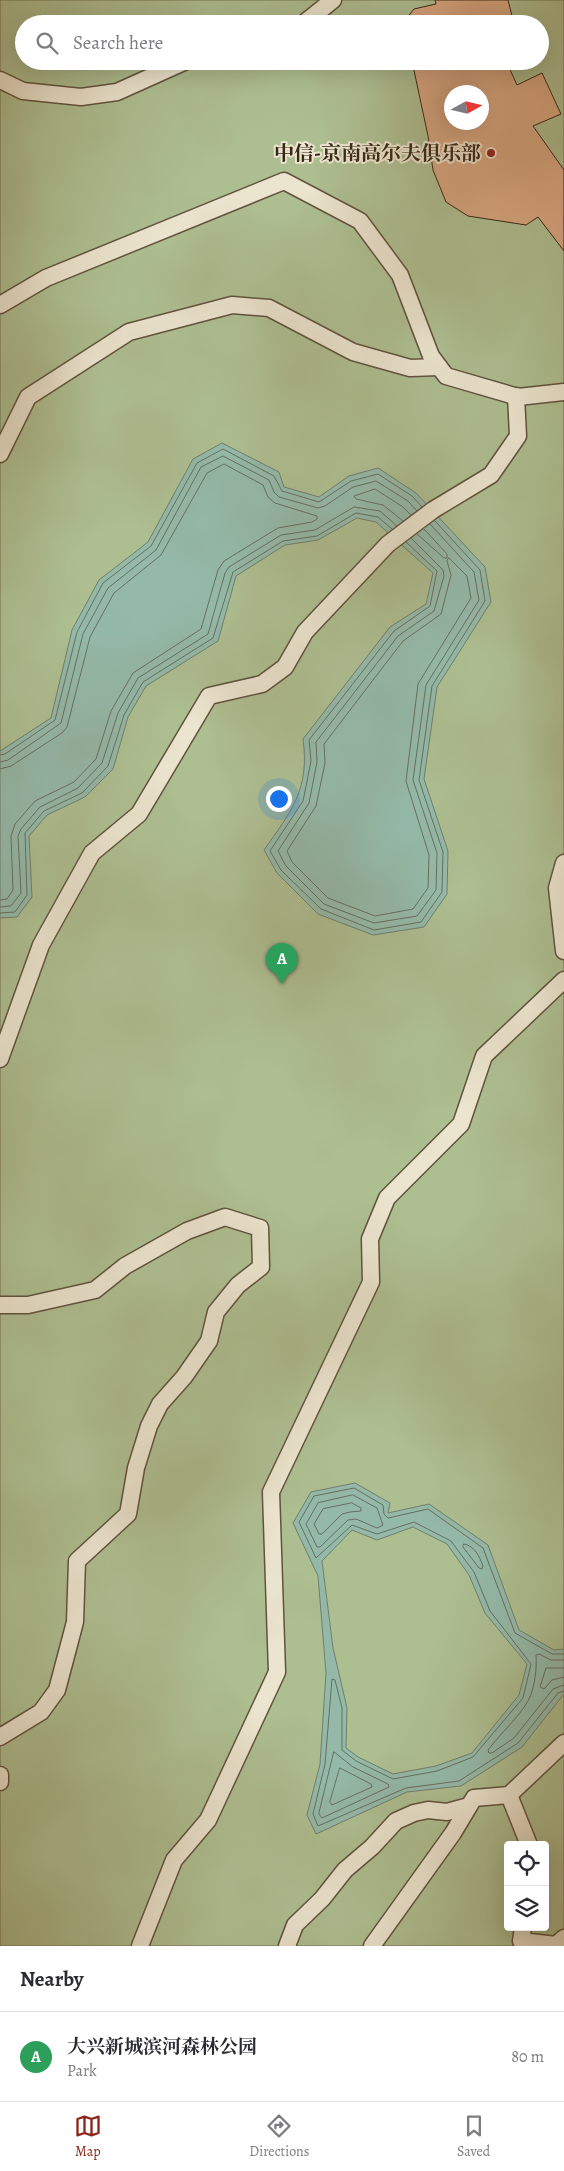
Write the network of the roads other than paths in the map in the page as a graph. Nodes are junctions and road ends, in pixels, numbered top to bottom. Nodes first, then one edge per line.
1 (333, 0) edge
2 (314, 15) edge
3 (166, 70) edge
4 (0, 80) edge
5 (0, 305) edge
6 (439, 366) junction
7 (564, 392) edge
8 (516, 396) junction
9 (0, 454) edge
10 (564, 863) edge
11 (564, 951) edge
12 (564, 980) edge
13 (0, 1059) edge
14 (0, 1305) edge
15 (0, 1737) edge
16 (564, 1743) edge
17 (0, 1775) edge
18 (0, 1782) edge
19 (508, 1795) junction
20 (468, 1806) junction
21 (527, 1841) edge
22 (522, 1931) edge
23 (564, 1938) edge
24 (140, 1946) edge
25 (287, 1946) edge
26 (372, 1946) edge

1 - 2 street
3 - 4 street
5 - 6 street
6 - 8 street
6 - 9 street
7 - 8 street
8 - 13 street
10 - 11 street
12 - 24 street
14 - 15 street
16 - 19 street
17 - 18 street
19 - 20 street
19 - 21 street
20 - 25 street
20 - 26 street
22 - 23 street

